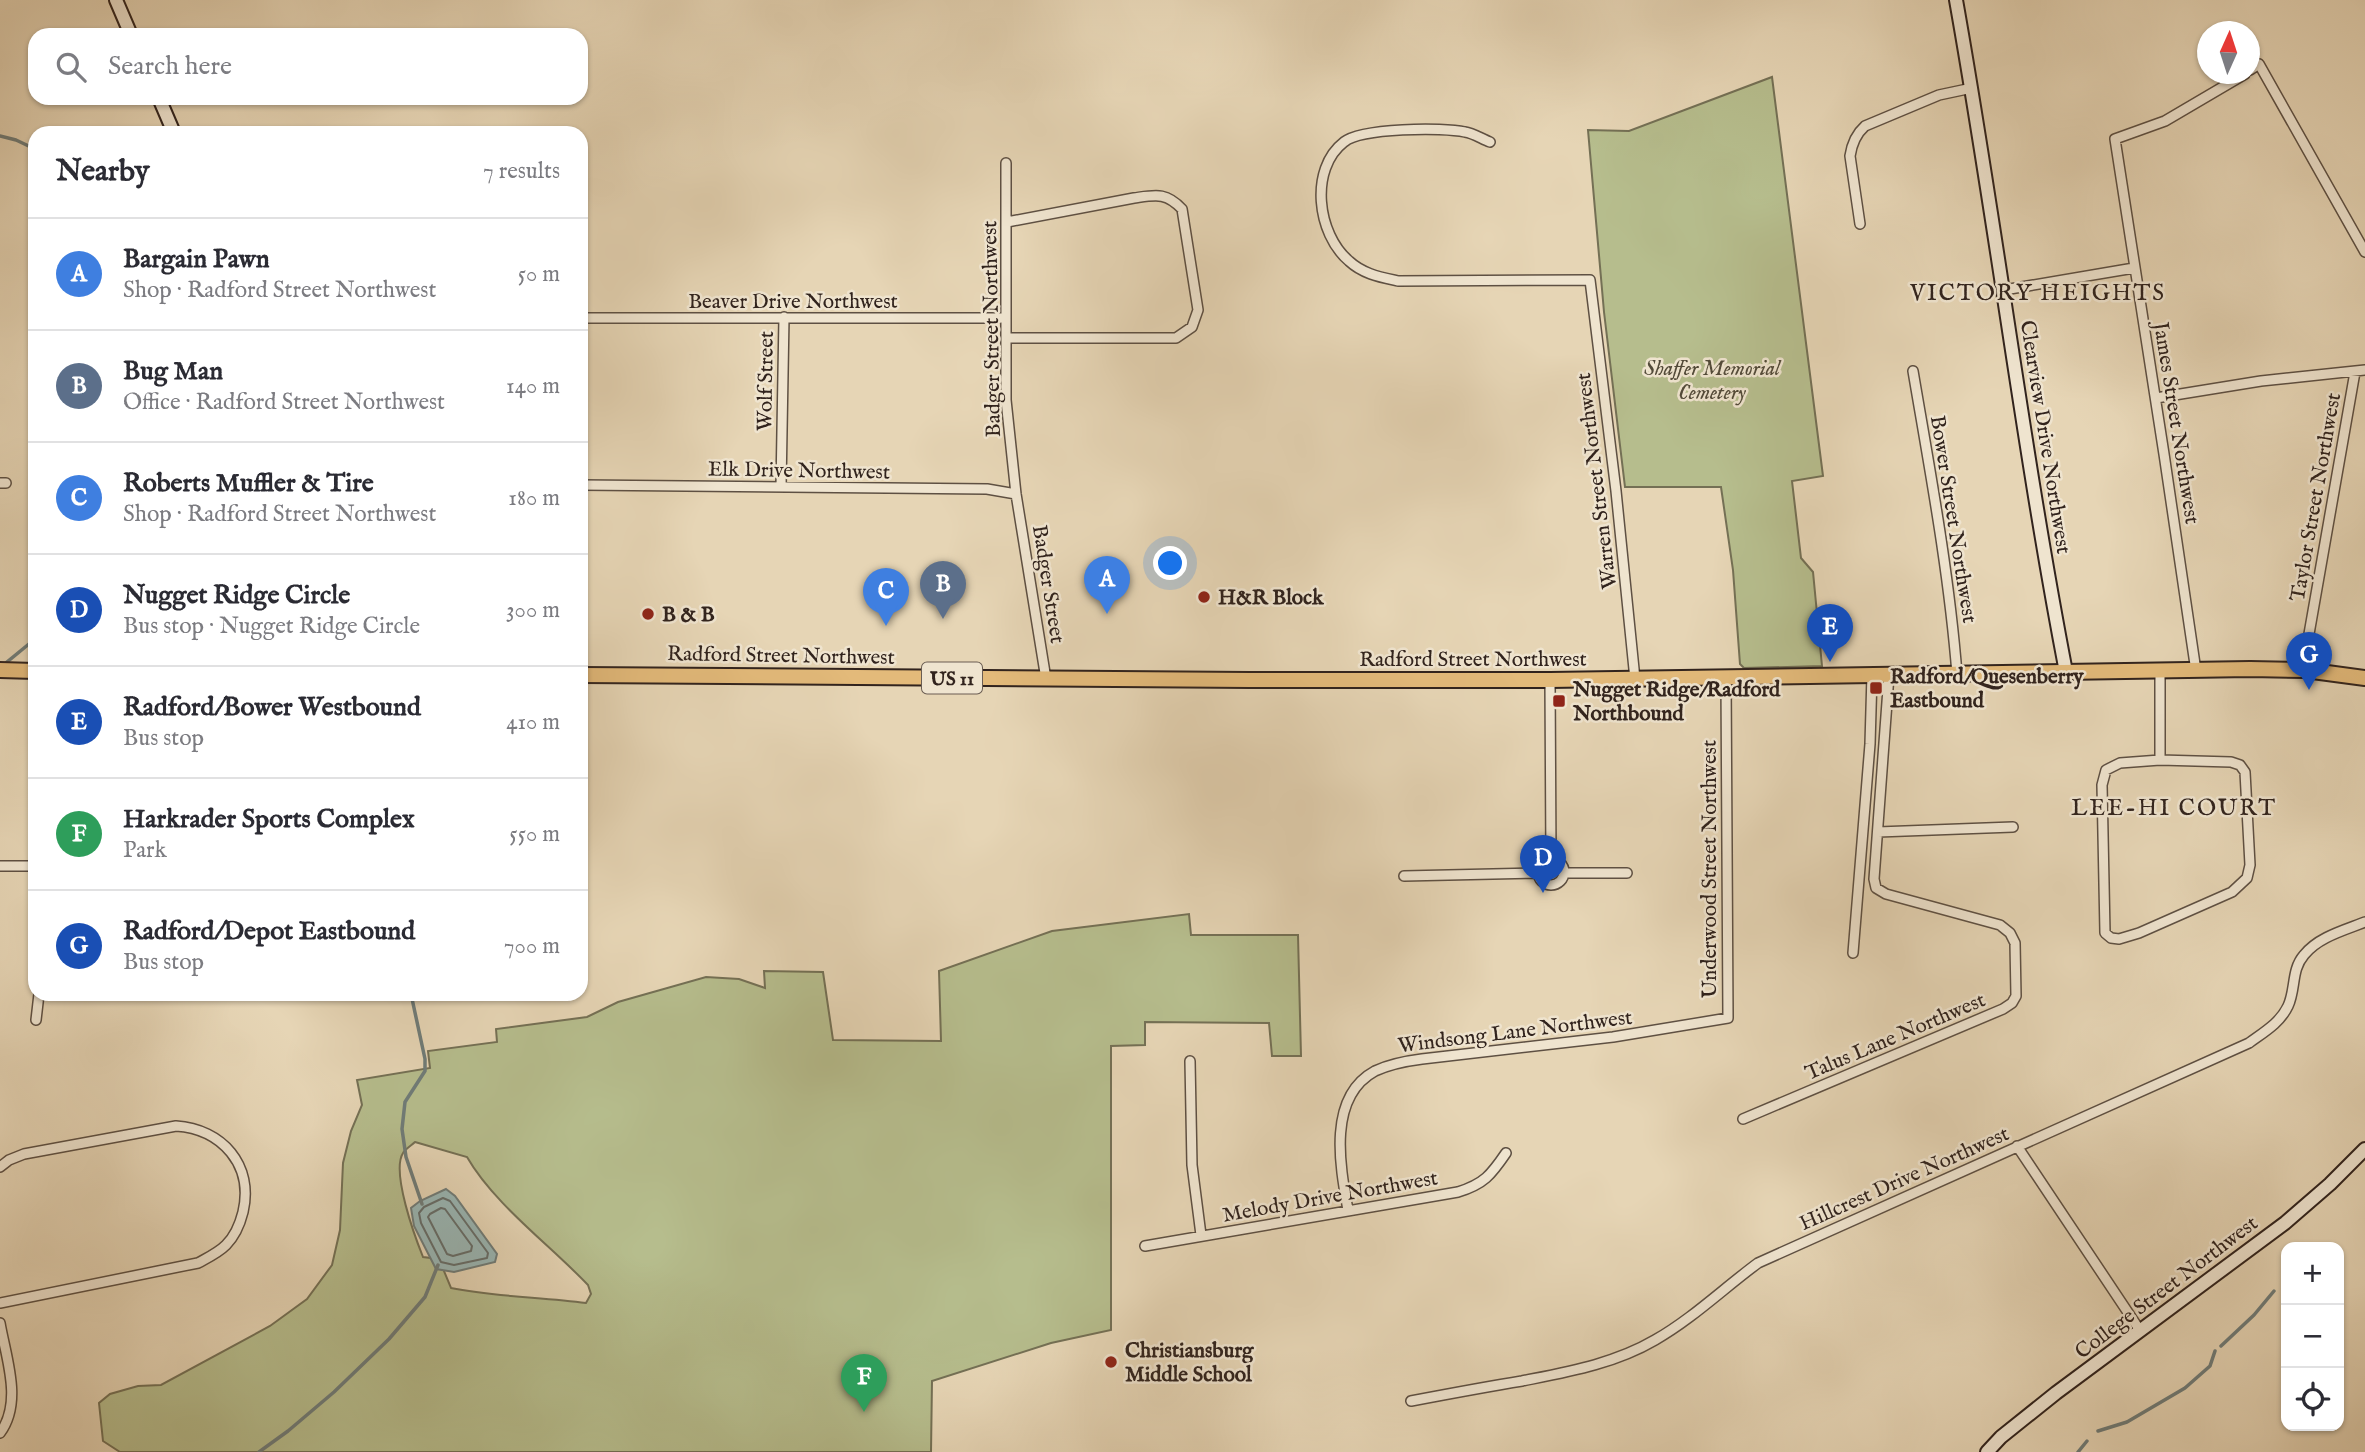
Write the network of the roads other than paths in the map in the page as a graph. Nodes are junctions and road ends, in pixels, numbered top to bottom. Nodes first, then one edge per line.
1 (116, 0) edge
2 (1956, 0) edge
3 (128, 28) edge
4 (2260, 66) edge
5 (2228, 84) edge
6 (1972, 89) junction
7 (162, 105) edge
8 (171, 126) edge
9 (1490, 142) dead end
10 (1006, 163) dead end
11 (1007, 222) junction
12 (1860, 224) dead end
13 (2365, 252) edge
14 (2134, 268) junction
15 (2004, 290) junction
16 (784, 317) junction
17 (588, 318) edge
18 (1006, 318) junction
19 (1007, 338) junction
20 (1913, 371) dead end
21 (2360, 371) edge
22 (2156, 398) junction
23 (588, 485) edge
24 (781, 487) junction
25 (1016, 494) junction
26 (0, 670) edge
27 (2305, 670) junction
28 (28, 671) edge
29 (2196, 671) junction
30 (2066, 672) junction
31 (2160, 672) junction
32 (588, 674) edge
33 (1957, 674) junction
34 (1872, 675) junction
35 (1889, 675) junction
36 (1726, 678) junction
37 (2365, 678) edge
38 (1046, 679) junction
39 (1635, 679) junction
40 (1550, 680) junction
41 (2160, 760) junction
42 (2013, 827) dead end
43 (1878, 832) junction
44 (1551, 858) junction
45 (0, 866) edge
46 (28, 866) edge
47 (1538, 873) junction
48 (1565, 873) junction
49 (1627, 873) dead end
50 (1404, 876) dead end
51 (2365, 922) edge
52 (1853, 953) dead end
53 (38, 1001) edge
54 (1728, 1018) joint
55 (36, 1020) dead end
56 (1190, 1061) dead end
57 (1743, 1119) dead end
58 (2017, 1146) junction
59 (2365, 1149) edge
60 (1506, 1153) dead end
61 (0, 1167) edge
62 (1348, 1210) junction
63 (1202, 1235) junction
64 (1145, 1246) dead end
65 (0, 1303) edge
66 (0, 1323) edge
67 (2139, 1329) junction
68 (1410, 1401) dead end
69 (0, 1433) edge
70 (1987, 1452) edge

1 - 3 street
2 - 6 street, Clearview Drive Northwest
4 - 13 street
5 - 14 street, James Street Northwest
6 - 12 street
6 - 15 street, Clearview Drive Northwest
7 - 8 street
9 - 39 street, Warren Street Northwest
10 - 11 street, Badger Street Northwest
11 - 18 street, Badger Street Northwest
11 - 19 street
14 - 15 street
14 - 22 street, James Street Northwest
15 - 30 street, Clearview Drive Northwest
16 - 17 street, Beaver Drive Northwest
16 - 18 street, Beaver Drive Northwest
16 - 24 street, Wolf Street
18 - 19 street, Badger Street Northwest
19 - 25 street, Badger Street Northwest
20 - 33 street, Bower Street Northwest
21 - 22 street
21 - 27 street, Taylor Street Northwest
22 - 29 street, James Street Northwest
23 - 24 street, Elk Drive Northwest
24 - 25 street, Elk Drive Northwest
25 - 38 street, Badger Street
26 - 28 main road
27 - 29 main road, Radford Street Northwest / US 11
27 - 37 main road, Radford Street Northwest / US 11
29 - 31 main road, Radford Street Northwest / US 11
30 - 31 main road, Radford Street Northwest / US 11
30 - 33 main road, Radford Street Northwest / US 11
31 - 41 street
32 - 38 main road, Radford Street Northwest / US 11
33 - 35 main road, Radford Street Northwest / US 11
34 - 35 main road, Radford Street Northwest / US 11
34 - 36 main road, Radford Street Northwest / US 11
34 - 52 street
35 - 43 street, Talus Lane Northwest
36 - 39 main road, Radford Street Northwest / US 11
36 - 54 street, Underwood Street Northwest
38 - 40 main road, Radford Street Northwest / US 11
39 - 40 main road, Radford Street Northwest / US 11
40 - 44 street
41 - 41 street
42 - 43 street
43 - 57 street, Talus Lane Northwest
44 - 47 street
44 - 48 street
45 - 46 street
47 - 48 street
47 - 50 street
48 - 49 street
51 - 58 street, Hillcrest Drive Northwest
53 - 55 street
54 - 62 street, Windsong Lane Northwest
56 - 63 street
58 - 67 street
58 - 68 street, Hillcrest Drive Northwest
59 - 67 street, College Street Northwest
60 - 62 street, Melody Drive Northwest
61 - 65 street
62 - 63 street, Melody Drive Northwest
63 - 64 street, Melody Drive Northwest
66 - 69 street
67 - 70 street, College Street Northwest

